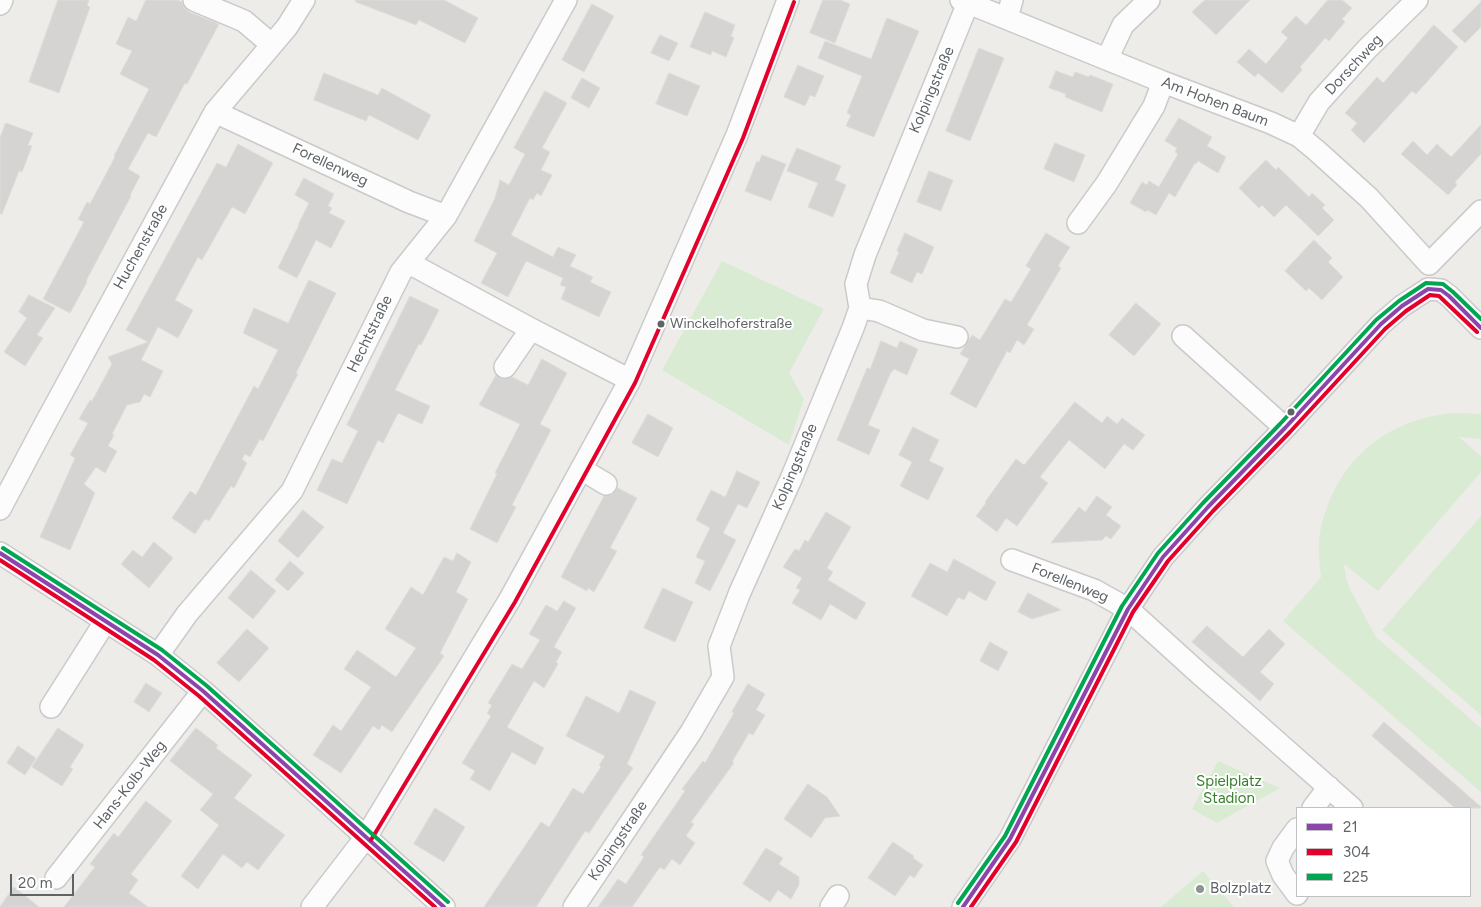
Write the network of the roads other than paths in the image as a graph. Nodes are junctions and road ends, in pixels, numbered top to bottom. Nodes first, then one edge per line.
1 (2, 0) edge
2 (194, 0) edge
3 (304, 0) edge
4 (566, 0) edge
5 (788, 0) edge
6 (1149, 0) edge
7 (1417, 0) edge
8 (965, 1) edge
9 (0, 4) edge
10 (1009, 9) edge
11 (271, 44) junction
12 (1107, 59) junction
13 (1163, 82) junction
14 (216, 112) junction
15 (1299, 136) junction
16 (1481, 211) edge
17 (446, 216) junction
18 (1078, 223) dead end
19 (410, 263) junction
20 (1429, 264) junction
21 (1428, 289) junction
22 (860, 308) junction
23 (530, 328) junction
24 (1481, 328) edge
25 (1182, 336) dead end
26 (957, 337) dead end
27 (505, 368) dead end
28 (630, 380) junction
29 (1285, 428) junction
30 (581, 470) junction
31 (606, 484) dead end
32 (0, 508) edge
33 (0, 553) edge
34 (1012, 560) dead end
35 (1128, 609) junction
36 (105, 622) junction
37 (158, 655) junction
38 (203, 691) junction
39 (51, 707) dead end
40 (1329, 787) junction
41 (1314, 807) edge
42 (1351, 807) edge
43 (1296, 830) edge
44 (366, 837) junction
45 (56, 878) dead end
46 (1296, 893) edge
47 (965, 905) edge
48 (439, 906) edge
49 (312, 907) edge
50 (574, 907) edge

1 - 9 street
2 - 11 street
3 - 11 street, Huchenstraße
4 - 17 street, Hechtstraße
5 - 28 street
6 - 12 street
7 - 15 street, Dorschweg
8 - 10 street, Am Hohen Baum
8 - 22 street, Kolpingstraße
10 - 12 street, Am Hohen Baum
11 - 14 street, Huchenstraße
12 - 13 street, Am Hohen Baum
13 - 15 street, Am Hohen Baum
13 - 18 street
14 - 17 street, Forellenweg
14 - 32 street, Huchenstraße
15 - 20 street, Am Hohen Baum
16 - 20 street
17 - 19 street, Hechtstraße
19 - 23 street
19 - 37 street, Hechtstraße
20 - 21 street
21 - 24 street
21 - 29 street
22 - 26 street
22 - 50 street, Kolpingstraße
23 - 27 street
23 - 28 street
25 - 29 street
28 - 30 street
29 - 35 street
30 - 31 street
30 - 44 street
33 - 36 street
34 - 35 street, Forellenweg
35 - 40 street, Forellenweg
35 - 47 street
36 - 37 street
36 - 39 street
37 - 38 street
38 - 44 street
38 - 45 street, Hans-Kolb-Weg
40 - 41 street
40 - 42 street, Forellenweg
43 - 46 street
44 - 48 street
44 - 49 street

